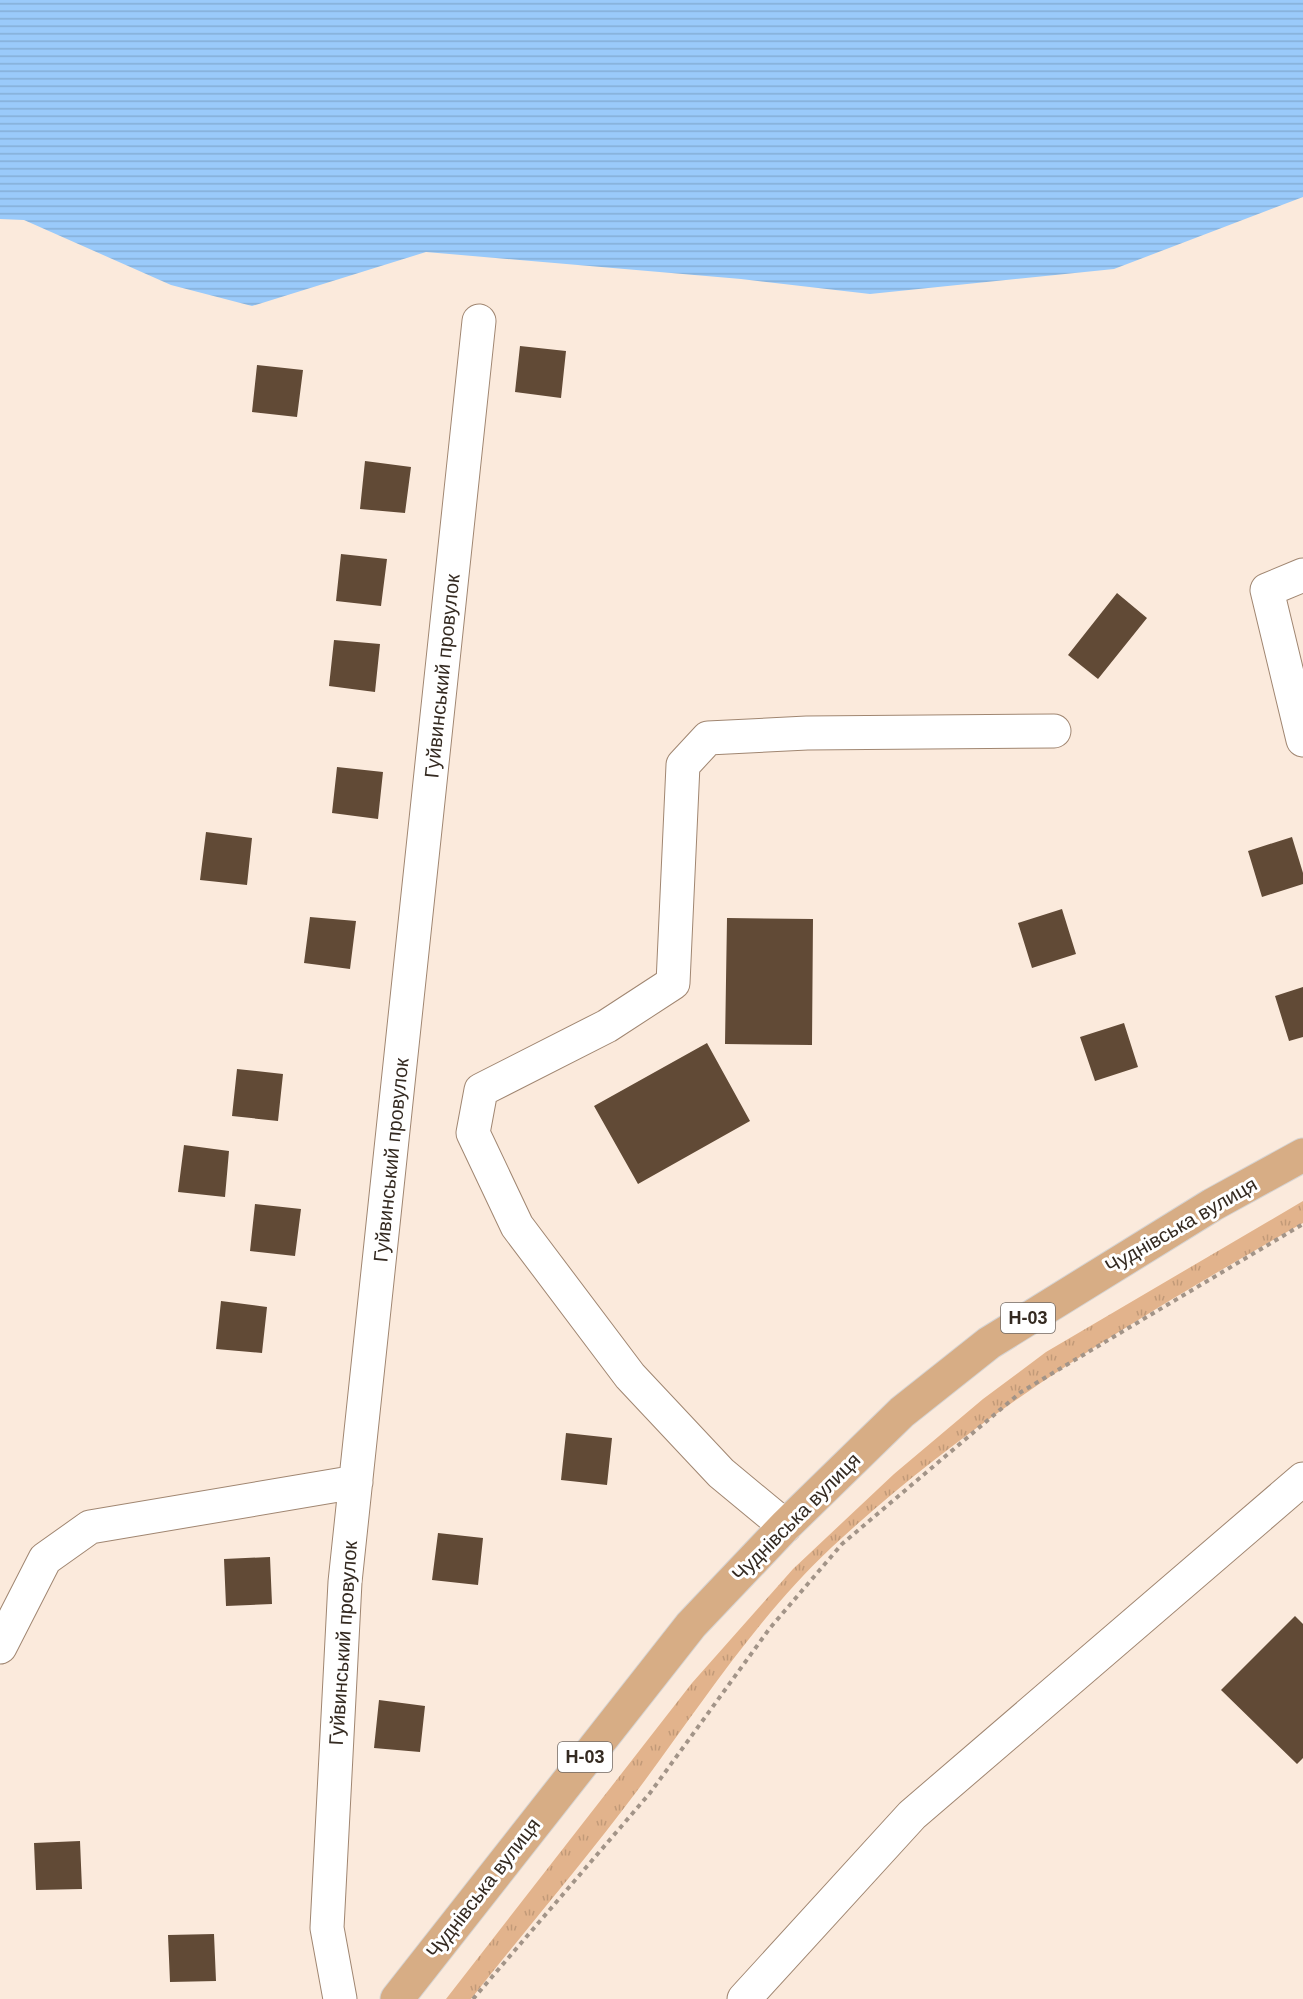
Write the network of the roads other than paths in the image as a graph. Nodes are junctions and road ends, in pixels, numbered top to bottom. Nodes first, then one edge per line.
1 (479, 321) dead end
2 (1303, 575) edge
3 (1054, 731) dead end
4 (1303, 740) edge
5 (1303, 1155) edge
6 (1303, 1479) edge
7 (356, 1482) junction
8 (785, 1526) junction
9 (0, 1647) edge
10 (340, 1999) edge
11 (397, 1999) edge
12 (744, 1999) edge

1 - 7 street, Гуйвинський провулок
2 - 4 street
3 - 8 street
5 - 8 main road, Чуднівська вулиця / Н-03
6 - 12 street
7 - 9 street
7 - 10 street, Гуйвинський провулок
8 - 11 main road, Чуднівська вулиця / Н-03

